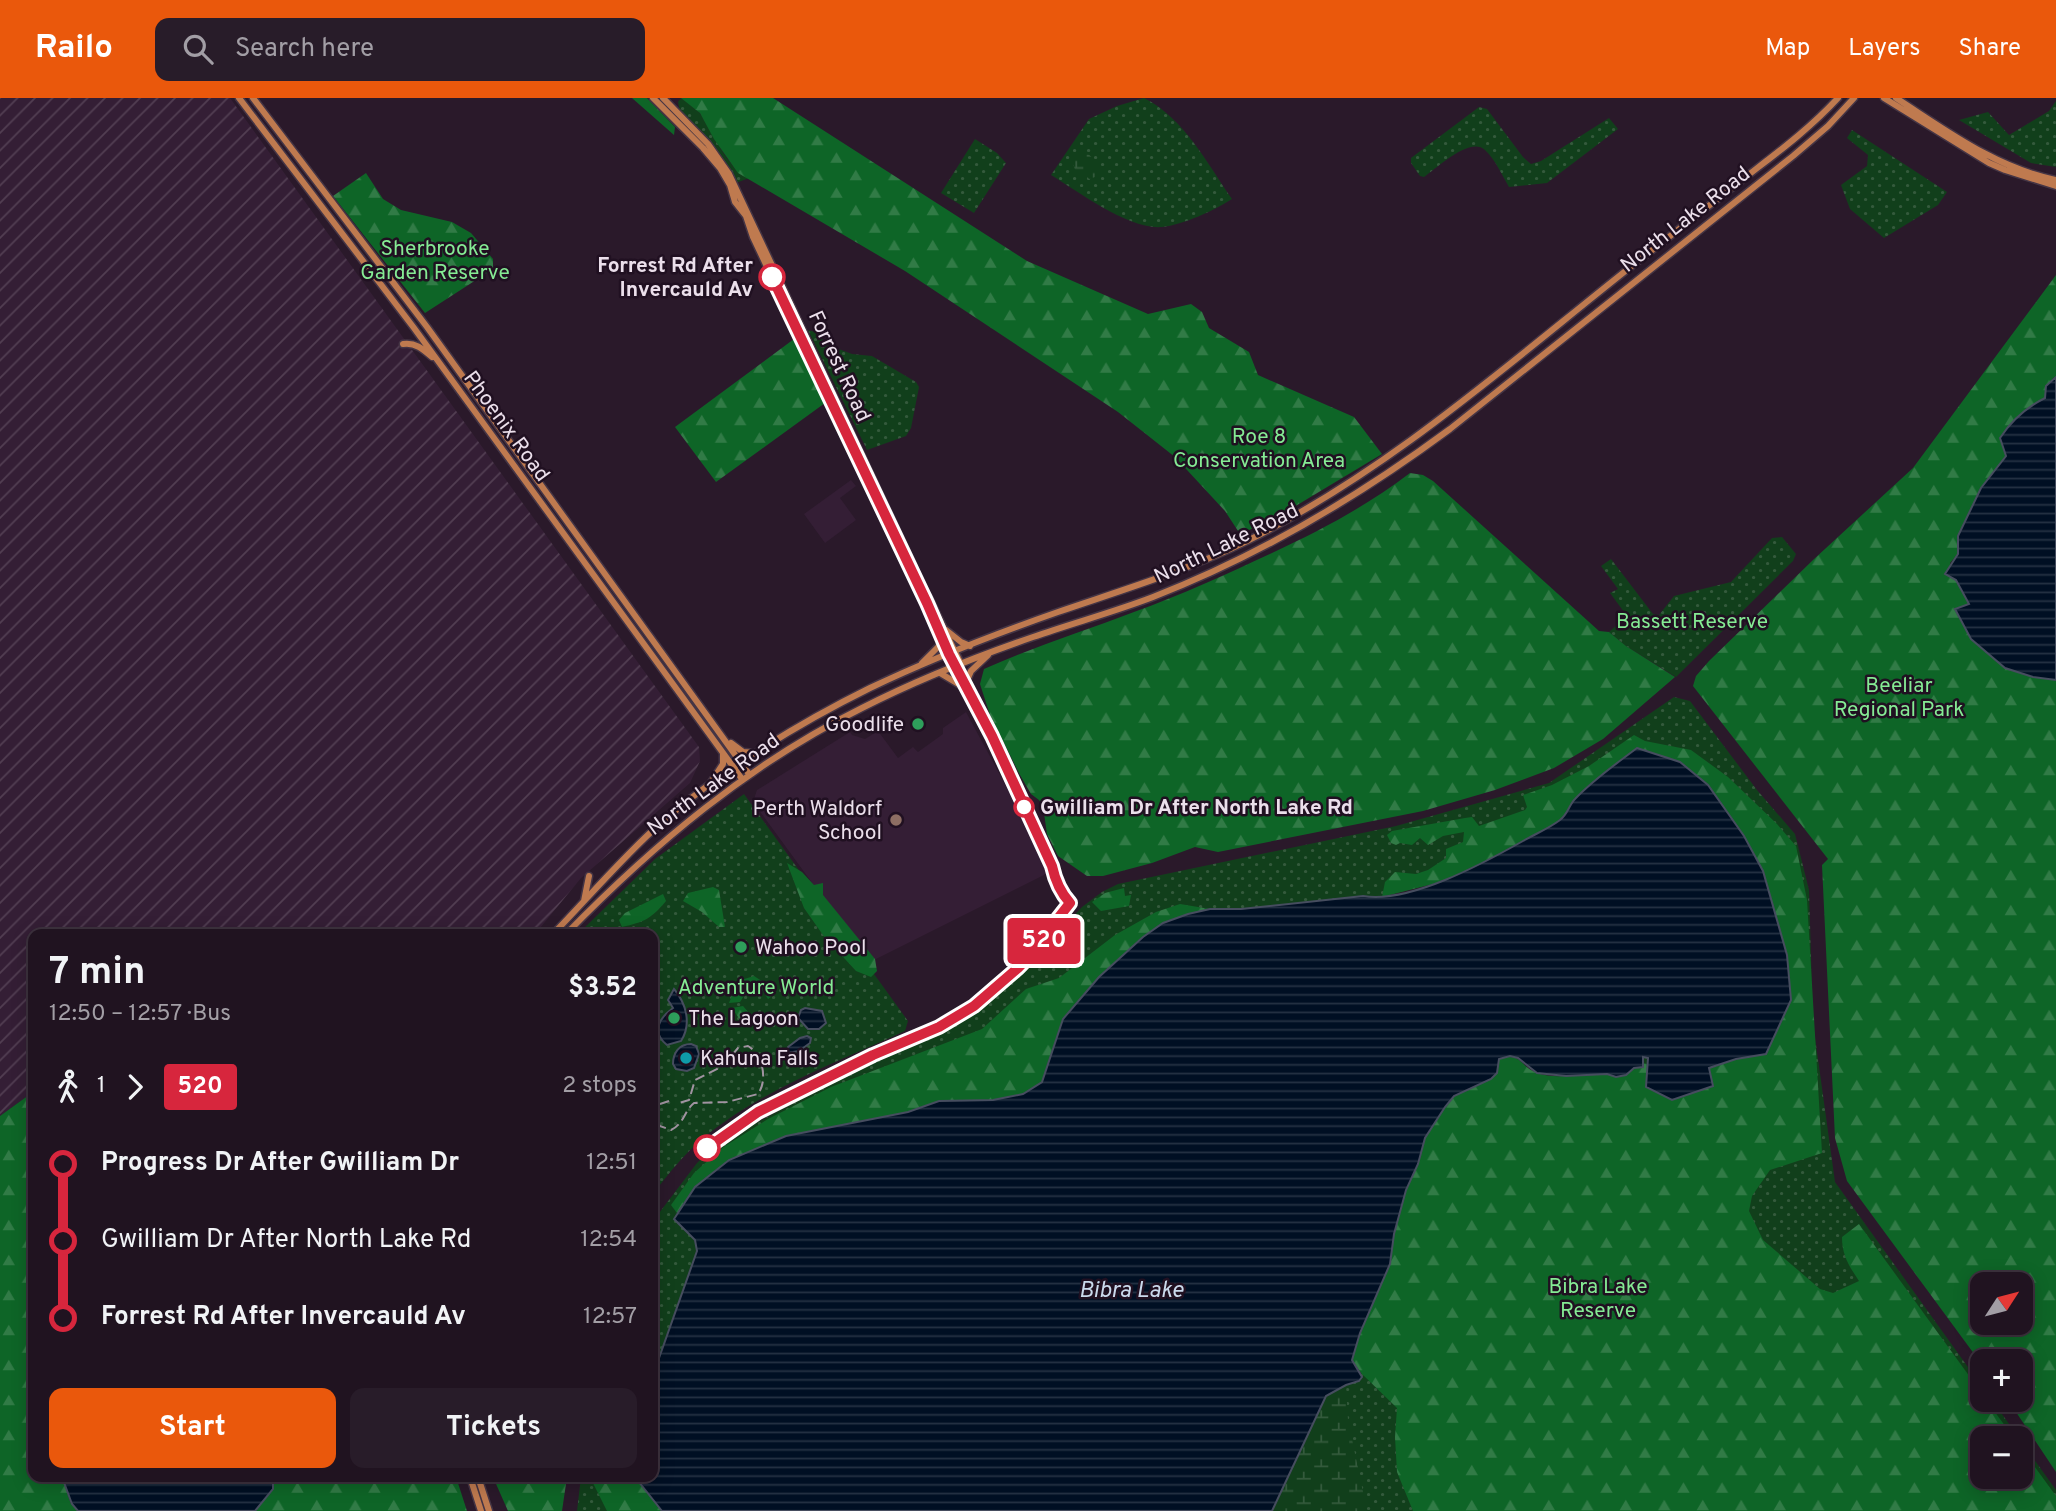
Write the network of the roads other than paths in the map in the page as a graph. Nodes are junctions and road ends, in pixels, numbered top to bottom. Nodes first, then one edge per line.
1 (239, 98) edge
2 (253, 98) edge
3 (653, 98) edge
4 (663, 98) edge
5 (1838, 98) edge
6 (1854, 98) edge
7 (1878, 98) edge
8 (1884, 98) edge
9 (1897, 98) edge
10 (1924, 125) junction
11 (2056, 180) edge
12 (2056, 186) edge
13 (403, 344) dead end
14 (439, 363) junction
15 (945, 628) junction
16 (943, 642) junction
17 (970, 646) junction
18 (992, 652) junction
19 (952, 653) junction
20 (958, 665) junction
21 (918, 667) junction
22 (940, 673) junction
23 (968, 678) dead end
24 (965, 688) dead end
25 (715, 727) junction
26 (722, 752) junction
27 (760, 752) junction
28 (741, 764) junction
29 (734, 769) junction
30 (749, 774) junction
31 (742, 779) junction
32 (707, 788) junction
33 (589, 876) dead end
34 (583, 903) junction
35 (558, 929) edge
36 (571, 929) edge
37 (472, 1482) edge
38 (480, 1482) edge
39 (481, 1511) edge
40 (489, 1511) edge

1 - 14 main road, Phoenix Road
2 - 25 main road, Phoenix Road
3 - 16 main road, Forrest Road
4 - 15 main road, Forrest Road
5 - 17 main road, North Lake Road
6 - 18 main road, North Lake Road
7 - 10 main road
8 - 10 main road
9 - 11 main road
10 - 12 main road
13 - 14 main road
14 - 26 main road, Phoenix Road
15 - 17 main road
15 - 19 main road, Forrest Road
16 - 19 main road, Forrest Road
16 - 21 main road
17 - 19 main road, North Lake Road
18 - 20 main road, North Lake Road
18 - 23 main road
19 - 20 main road, Forrest Road
19 - 21 main road, North Lake Road
20 - 22 main road, North Lake Road
21 - 27 main road, North Lake Road
22 - 24 main road
22 - 30 main road, North Lake Road
25 - 27 main road
25 - 28 main road, Phoenix Road
26 - 29 main road, Phoenix Road
26 - 32 main road
27 - 28 main road, North Lake Road
28 - 29 main road, North Lake Road
28 - 30 main road, Phoenix Road
29 - 31 main road, Phoenix Road
29 - 32 main road, North Lake Road
30 - 31 main road, North Lake Road
31 - 36 main road, North Lake Road
32 - 34 main road, North Lake Road
33 - 34 main road
34 - 35 main road, North Lake Road
37 - 39 main road
38 - 40 main road

